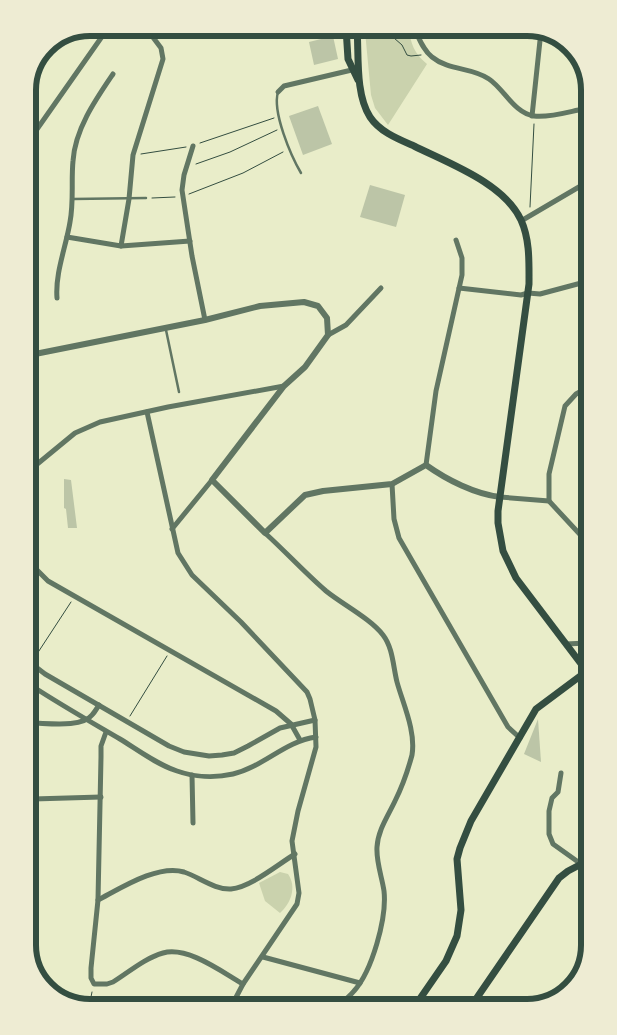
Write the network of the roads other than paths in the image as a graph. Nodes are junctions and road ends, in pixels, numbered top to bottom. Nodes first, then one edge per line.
1 (102, 36) edge
2 (152, 36) edge
3 (347, 36) edge
4 (358, 36) edge
5 (418, 36) edge
6 (540, 38) edge
7 (356, 69) junction
8 (113, 74) dead end
9 (278, 92) joint
10 (581, 110) edge
11 (532, 116) junction
12 (36, 131) edge
13 (193, 146) road end
14 (301, 173) dead end
15 (581, 186) edge
16 (146, 198) road end
17 (73, 199) junction
18 (129, 199) junction
19 (521, 221) junction
20 (67, 237) junction
21 (456, 240) dead end
22 (190, 241) junction
23 (121, 246) junction
24 (581, 283) edge
25 (381, 288) dead end
26 (459, 288) junction
27 (528, 293) junction
28 (57, 298) dead end
29 (205, 320) junction
30 (166, 328) junction
31 (328, 335) junction
32 (36, 354) edge
33 (284, 386) junction
34 (178, 392) dead end
35 (581, 392) edge
36 (147, 412) junction
37 (36, 465) edge
38 (426, 465) junction
39 (212, 480) junction
40 (392, 484) junction
41 (500, 497) junction
42 (549, 501) junction
43 (172, 529) junction
44 (266, 534) junction
45 (581, 536) edge
46 (36, 569) edge
47 (581, 643) edge
48 (566, 644) junction
49 (581, 664) edge
50 (36, 671) edge
51 (581, 676) edge
52 (36, 688) edge
53 (98, 704) junction
54 (87, 720) junction
55 (315, 720) junction
56 (36, 723) edge
57 (292, 724) junction
58 (106, 732) junction
59 (316, 738) junction
60 (520, 738) junction
61 (300, 740) junction
62 (561, 773) dead end
63 (192, 775) junction
64 (101, 797) junction
65 (36, 799) edge
66 (193, 823) dead end
67 (295, 854) junction
68 (581, 863) edge
69 (581, 865) edge
70 (98, 900) junction
71 (263, 957) junction
72 (360, 983) junction
73 (243, 984) junction
74 (235, 999) edge
75 (346, 999) edge
76 (420, 999) edge
77 (476, 999) edge

1 - 12 street
2 - 18 street
3 - 7 main road
4 - 7 main road
5 - 11 street
6 - 11 street
7 - 9 street
7 - 19 main road
8 - 17 street
9 - 14 lane
10 - 11 street
13 - 22 street
15 - 19 street
16 - 18 lane
17 - 18 lane
17 - 20 street
18 - 23 street
19 - 27 main road
20 - 23 street
20 - 28 street
21 - 26 street
22 - 23 street
22 - 29 street
24 - 27 street
25 - 31 street
26 - 27 street
26 - 38 street
27 - 41 main road
29 - 30 street
29 - 31 street
30 - 32 street
30 - 34 lane
31 - 33 street
33 - 36 street
33 - 39 street
35 - 42 street
36 - 37 street
36 - 43 street
38 - 40 street
38 - 41 street
39 - 43 street
39 - 44 street
40 - 44 street
40 - 60 street
41 - 42 street
41 - 48 main road
42 - 45 street
43 - 55 street
44 - 72 street
46 - 57 street
47 - 48 street
48 - 49 main road
50 - 53 street
51 - 60 main road
52 - 54 street
53 - 54 street
53 - 57 street
54 - 56 street
54 - 58 street
55 - 57 street
55 - 59 street
57 - 61 street
58 - 63 street
58 - 64 street
59 - 61 street
59 - 67 street
60 - 76 main road
61 - 63 street
62 - 68 street
63 - 66 street
64 - 65 street
64 - 70 street
67 - 70 street
67 - 71 street
69 - 77 main road
70 - 73 street
71 - 72 street
71 - 73 street
72 - 75 street
73 - 74 street

